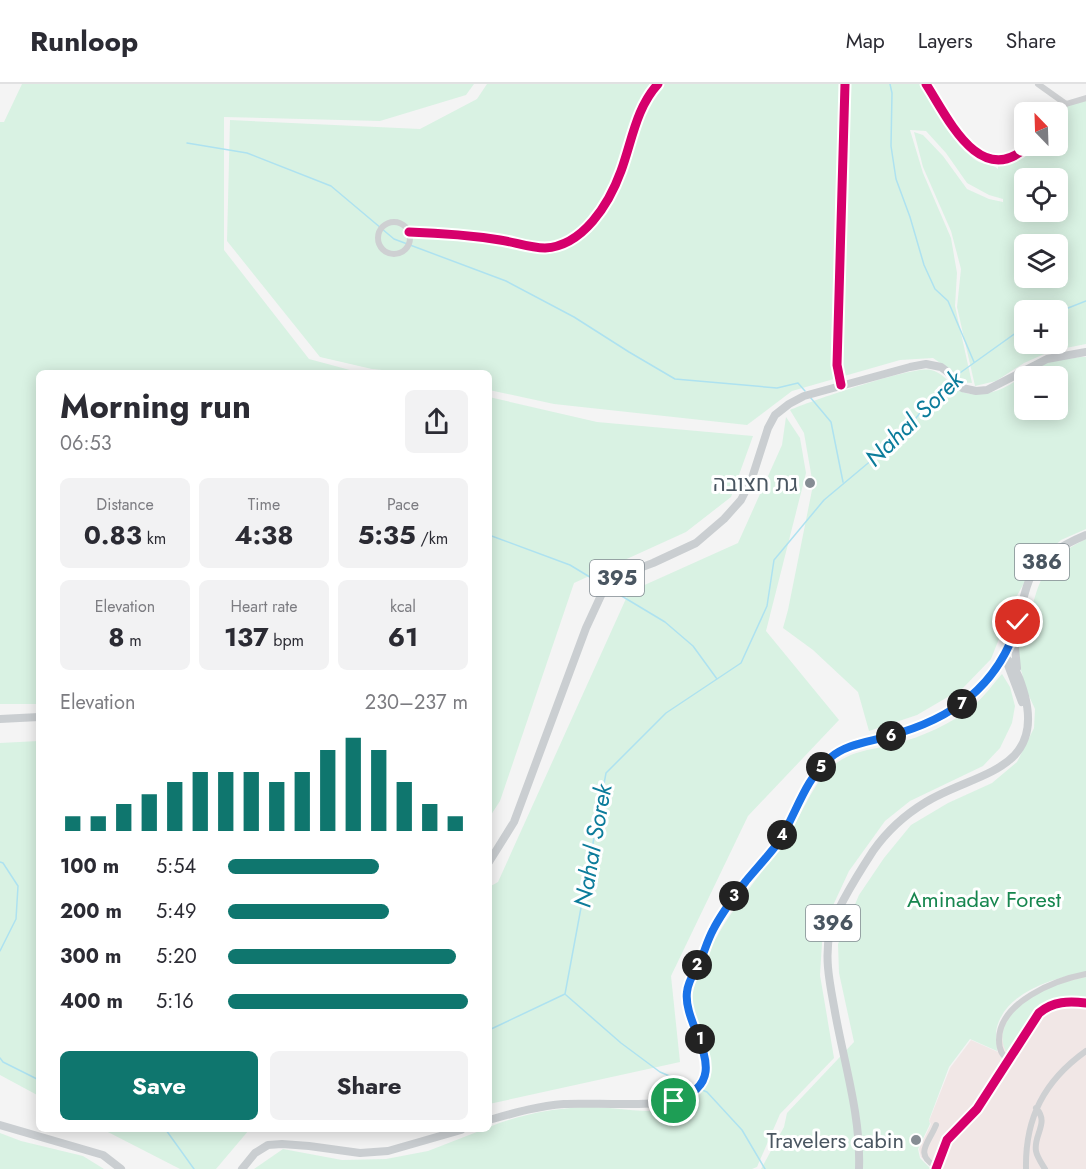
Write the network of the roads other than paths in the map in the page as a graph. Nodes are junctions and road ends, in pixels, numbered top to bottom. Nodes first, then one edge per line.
1 (658, 84) edge
2 (845, 84) edge
3 (927, 84) edge
4 (1038, 84) edge
5 (1086, 98) edge
6 (1063, 102) edge
7 (1068, 103) edge
8 (1014, 155) edge
9 (409, 232) junction
10 (1086, 352) edge
11 (841, 385) junction
12 (1086, 535) edge
13 (1014, 634) junction
14 (1004, 656) junction
15 (1018, 675) junction
16 (36, 717) edge
17 (0, 719) edge
18 (1010, 762) junction
19 (492, 857) edge
20 (1086, 974) edge
21 (1086, 1003) edge
22 (1086, 1051) edge
23 (1009, 1060) junction
24 (1036, 1108) junction
25 (492, 1119) edge
26 (0, 1125) edge
27 (936, 1125) dead end
28 (454, 1132) edge
29 (937, 1168) edge
30 (121, 1169) edge
31 (242, 1169) edge
32 (859, 1169) edge
33 (1026, 1169) edge
34 (1045, 1169) edge

1 - 9 street
2 - 11 street
3 - 8 street
4 - 6 street
5 - 7 street
9 - 9 street
10 - 11 main road, 395
11 - 19 main road, 395
12 - 13 main road, 386
13 - 14 main road, 386
13 - 15 main road
14 - 15 main road
14 - 18 main road
14 - 25 main road, 386
15 - 18 main road
16 - 17 main road
18 - 32 main road, 396
20 - 23 street
21 - 23 street
22 - 24 street
23 - 29 street
24 - 33 street
24 - 34 street
26 - 30 main road
27 - 29 street
28 - 31 main road

